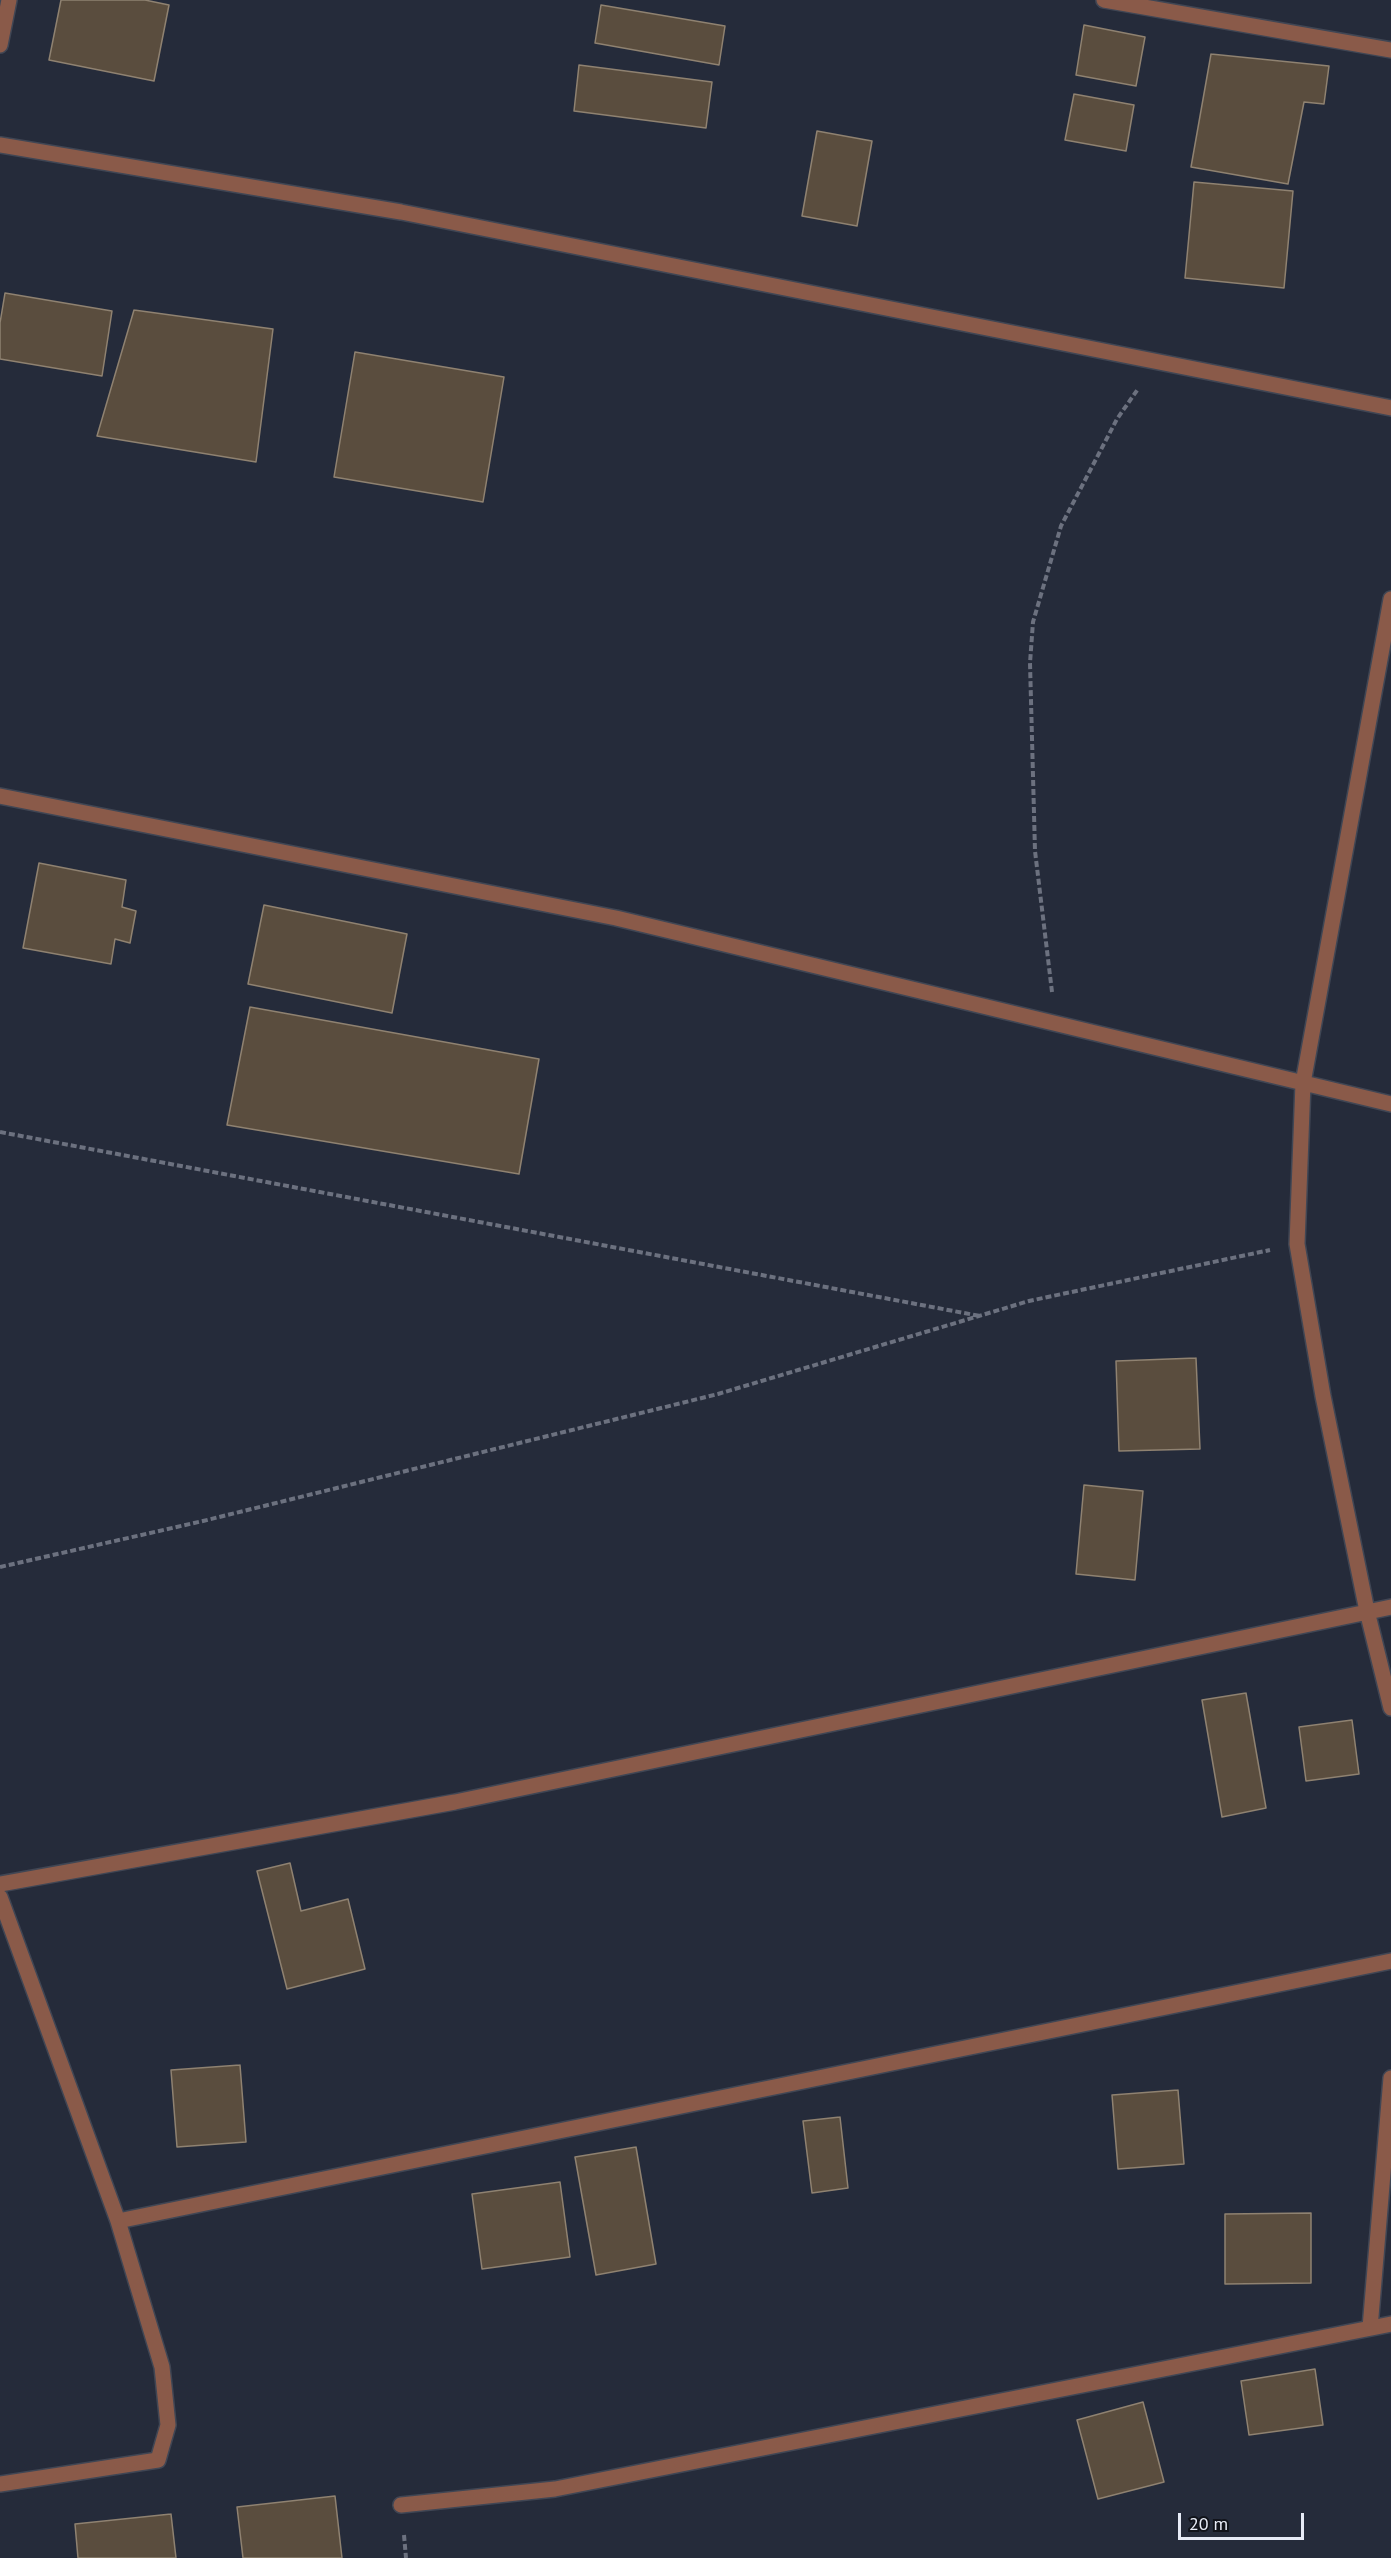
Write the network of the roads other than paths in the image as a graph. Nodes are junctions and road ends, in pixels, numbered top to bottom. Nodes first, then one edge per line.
1 (9, 0) edge
2 (1104, 0) edge
3 (0, 45) edge
4 (1391, 50) edge
5 (0, 145) edge
6 (1391, 408) edge
7 (1391, 599) edge
8 (0, 796) edge
9 (1303, 1083) junction
10 (1391, 1104) edge
11 (1391, 1606) edge
12 (1366, 1611) junction
13 (1391, 1708) edge
14 (0, 1884) edge
15 (0, 1897) edge
16 (1391, 1961) edge
17 (1391, 2078) edge
18 (118, 2221) junction
19 (1391, 2324) edge
20 (1370, 2328) junction
21 (0, 2484) edge
22 (401, 2505) dead end

1 - 3 street
2 - 4 street
5 - 6 street
7 - 9 street
8 - 9 street
9 - 10 street
9 - 12 street
11 - 12 street
12 - 13 street
12 - 14 street
15 - 18 street
16 - 18 street
17 - 20 street
18 - 21 street
19 - 20 street
20 - 22 street

